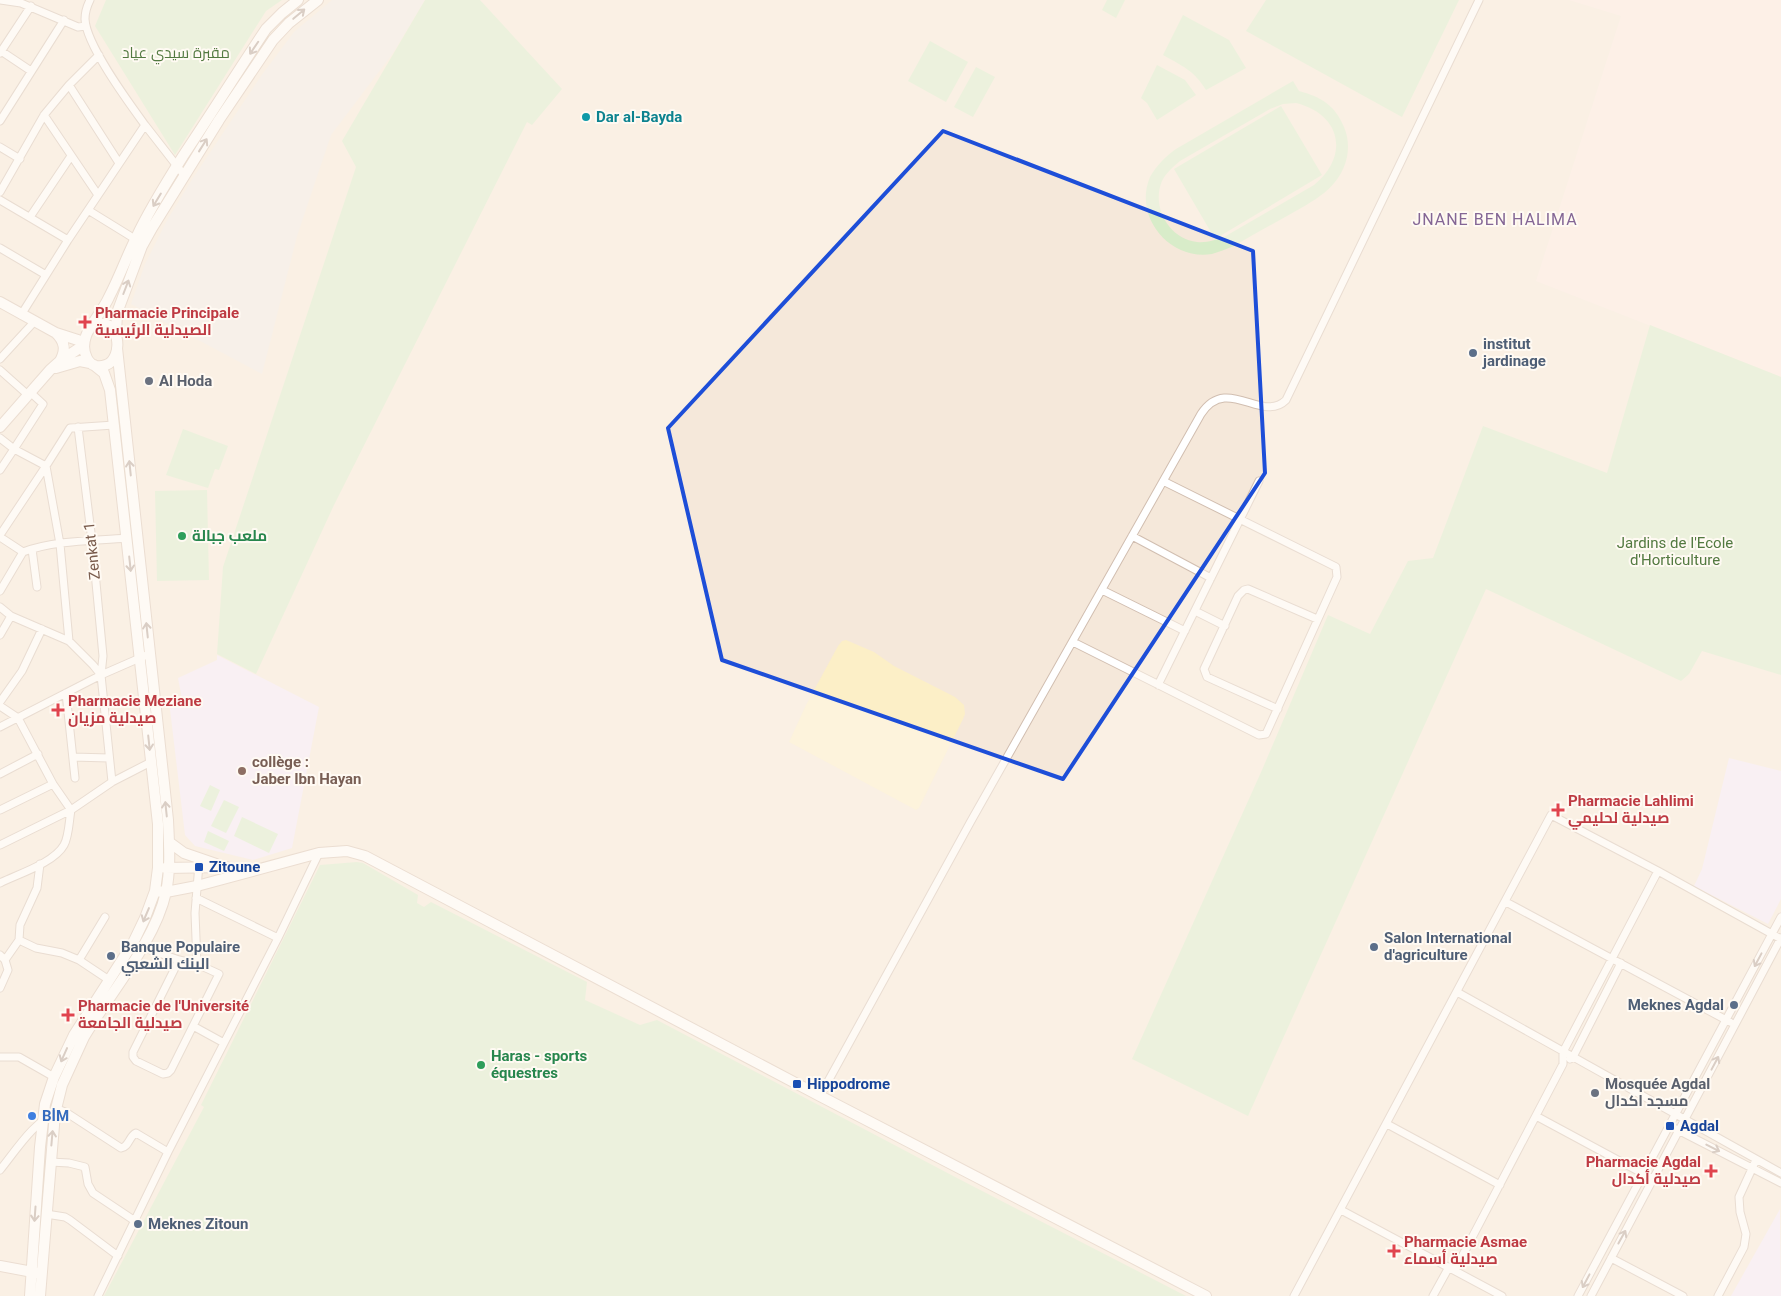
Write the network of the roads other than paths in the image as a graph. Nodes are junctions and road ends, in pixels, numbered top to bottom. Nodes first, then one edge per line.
1 (0, 0) edge
2 (90, 0) edge
3 (298, 0) edge
4 (318, 0) edge
5 (1480, 0) edge
6 (31, 6) junction
7 (64, 20) junction
8 (86, 26) junction
9 (1, 52) edge
10 (99, 56) junction
11 (31, 71) junction
12 (68, 85) junction
13 (233, 89) junction
14 (44, 116) junction
15 (0, 120) edge
16 (145, 125) junction
17 (0, 147) edge
18 (71, 156) junction
19 (20, 159) junction
20 (119, 163) junction
21 (176, 167) junction
22 (184, 175) junction
23 (0, 192) edge
24 (98, 195) junction
25 (0, 200) edge
26 (88, 210) junction
27 (30, 217) junction
28 (135, 239) junction
29 (68, 240) junction
30 (0, 248) edge
31 (46, 275) junction
32 (2, 307) edge
33 (21, 315) junction
34 (34, 322) junction
35 (90, 328) junction
36 (56, 333) junction
37 (116, 334) junction
38 (84, 343) junction
39 (117, 348) junction
40 (0, 359) edge
41 (60, 361) junction
42 (92, 364) junction
43 (0, 370) edge
44 (50, 370) junction
45 (29, 394) junction
46 (114, 425) junction
47 (0, 427) edge
48 (78, 427) junction
49 (0, 438) edge
50 (14, 449) junction
51 (46, 466) junction
52 (0, 470) edge
53 (1163, 481) junction
54 (1259, 481) dead end
55 (1241, 519) junction
56 (0, 536) edge
57 (1132, 536) junction
58 (127, 538) junction
59 (92, 541) junction
60 (60, 544) junction
61 (32, 549) junction
62 (23, 552) junction
63 (1211, 578) junction
64 (37, 587) dead end
65 (1102, 590) junction
66 (0, 591) edge
67 (0, 607) edge
68 (1195, 611) junction
69 (11, 616) junction
70 (1317, 619) junction
71 (1224, 626) junction
72 (42, 629) junction
73 (1184, 631) junction
74 (0, 635) edge
75 (69, 640) junction
76 (1073, 642) junction
77 (145, 656) junction
78 (100, 675) junction
79 (1158, 685) junction
80 (66, 693) junction
81 (0, 702) edge
82 (0, 706) edge
83 (1278, 709) junction
84 (18, 718) junction
85 (0, 727) edge
86 (38, 754) junction
87 (73, 757) junction
88 (109, 758) junction
89 (151, 762) junction
90 (0, 774) edge
91 (75, 778) dead end
92 (112, 782) junction
93 (53, 784) junction
94 (0, 810) edge
95 (71, 810) junction
96 (169, 842) junction
97 (0, 845) edge
98 (319, 852) junction
99 (199, 863) junction
100 (40, 864) junction
101 (158, 868) junction
102 (169, 868) junction
103 (1658, 871) junction
104 (243, 872) junction
105 (0, 874) edge
106 (0, 884) edge
107 (197, 886) junction
108 (160, 892) junction
109 (196, 898) junction
110 (1506, 902) junction
111 (104, 917) dead end
112 (1781, 917) edge
113 (1772, 934) junction
114 (278, 938) junction
115 (1781, 938) edge
116 (19, 940) junction
117 (137, 945) junction
118 (2, 958) edge
119 (1611, 958) junction
120 (79, 960) junction
121 (179, 960) junction
122 (1621, 963) junction
123 (197, 964) junction
124 (109, 980) junction
125 (0, 988) edge
126 (1457, 992) junction
127 (1726, 1020) junction
128 (1734, 1024) junction
129 (194, 1026) junction
130 (224, 1042) junction
131 (1563, 1052) junction
132 (0, 1057) edge
133 (1573, 1057) junction
134 (1563, 1064) junction
135 (54, 1078) junction
136 (820, 1096) junction
137 (55, 1113) junction
138 (1676, 1115) junction
139 (1536, 1116) junction
140 (43, 1120) junction
141 (1685, 1120) junction
142 (1387, 1124) junction
143 (1670, 1126) junction
144 (1679, 1131) junction
145 (168, 1152) junction
146 (1756, 1160) junction
147 (50, 1162) junction
148 (1753, 1169) junction
149 (0, 1170) edge
150 (1781, 1173) edge
151 (1643, 1175) junction
152 (1653, 1179) junction
153 (1781, 1183) edge
154 (1500, 1185) junction
155 (1341, 1210) junction
156 (46, 1214) junction
157 (135, 1221) junction
158 (118, 1256) junction
159 (1610, 1258) junction
160 (0, 1266) edge
161 (1452, 1268) junction
162 (36, 1273) junction
163 (30, 1296) edge
164 (40, 1296) edge
165 (98, 1296) edge
166 (1206, 1296) edge
167 (1294, 1296) edge
168 (1433, 1296) edge
169 (1502, 1296) edge
170 (1578, 1296) edge
171 (1591, 1296) edge
172 (1683, 1296) edge
173 (1718, 1296) edge

1 - 6 street
2 - 8 street
3 -> 13 main road
13 -> 4 main road
5 - 53 street
6 - 7 street
6 - 9 street
7 - 8 street
7 - 11 street
8 - 10 street
9 - 11 street
10 - 12 street
10 - 16 street
11 - 15 street
12 - 14 street
12 - 20 street
13 - 21 main road
22 -> 13 main road
14 - 18 street
14 - 19 street
16 - 20 street
16 - 21 street
17 - 19 street
18 - 24 street
18 - 27 street
19 - 23 street
20 - 24 street
21 - 22 street
21 -> 28 main road
37 -> 22 main road
24 - 26 street
25 - 27 street
26 - 28 street
26 - 29 street
27 - 29 street
28 - 35 main road
29 - 31 street
30 - 31 street
31 - 33 street
32 - 33 main road
33 - 34 main road
34 - 36 main road
34 - 40 street
35 - 36 main road
35 - 37 main road
35 - 38 main road
36 - 38 main road
36 - 41 main road
37 - 39 main road
38 - 41 main road
38 - 42 main road
39 - 42 main road
77 -> 39 main road
41 - 44 main road
42 - 44 main road
42 - 46 main road
43 - 45 street
44 - 45 main road
45 - 47 main road
45 - 50 street
46 - 48 street
46 - 58 main road
48 - 51 street
48 - 59 street, Zenkat 1
49 - 50 street
50 - 51 street
50 - 52 street
51 - 56 street
51 - 60 street
53 - 55 street
53 - 57 street
54 - 55 street
55 - 63 street
55 - 70 street
56 - 62 street
57 - 63 street
57 - 65 street
58 - 59 street
58 -> 77 main road
59 - 60 street
59 - 78 street, Zenkat 1
60 - 61 street
60 - 75 street
61 - 62 street
61 - 64 street
62 - 66 street
63 - 68 street
65 - 73 street
65 - 76 street
67 - 69 street
68 - 71 street
68 - 73 street
69 - 72 street
69 - 74 street
70 - 71 street
70 - 83 street
71 - 83 street
72 - 75 street
72 - 81 street
73 - 79 street
75 - 78 street
76 - 79 street
76 - 136 street
77 - 78 street
77 -> 89 main road
96 -> 77 main road
78 - 80 street
78 - 88 street, Zenkat 1
79 - 83 street
80 - 84 street
80 - 87 street
82 - 84 street
84 - 85 street
84 - 86 street
86 - 90 street
86 - 93 street
87 - 88 street
87 - 91 street
88 - 92 street, Zenkat 1
89 - 92 street
89 - 101 main road
92 - 95 street
93 - 94 street
93 - 95 street
95 - 97 street
95 - 100 street
96 - 99 main road
96 - 102 main road
98 - 104 main road
98 - 114 street
98 - 136 main road
99 - 102 main road
99 - 104 main road
99 - 107 street
100 - 106 street
100 - 116 street
101 - 102 main road
101 - 108 main road
102 - 108 main road
103 - 110 street
103 - 113 street
103 - 119 street
104 - 107 main road
105 - 106 street
107 - 108 main road
107 - 109 street
108 - 117 main road
109 - 114 street
109 - 123 street
110 - 119 street
110 - 126 street
111 - 120 street
112 - 113 street
113 - 115 street
113 -> 127 street
114 - 130 street
115 - 128 street
116 - 118 street
116 - 120 street
117 - 121 street
117 - 124 main road
117 - 137 main road
118 - 125 street
119 - 122 street
119 - 131 street
120 - 124 street
121 - 123 street
121 - 129 street
122 - 127 street
122 - 133 street
123 - 129 street
124 -> 135 main road
126 - 131 street
126 - 142 street
127 - 128 street
127 - 138 street
141 -> 128 street
129 - 130 street
130 - 145 street
131 - 133 street
131 - 134 street
132 - 135 street
133 - 134 street
133 - 138 street
134 - 139 street
135 - 140 main road
136 - 166 main road
137 - 140 street
137 - 145 street
147 -> 137 main road
138 - 141 street
138 - 143 street
139 - 151 street
139 - 154 street
140 - 149 street
140 -> 162 main road
141 - 144 street
141 - 146 street
142 - 154 street
142 - 155 street
143 - 144 street
143 - 151 street
144 -> 148 street
144 - 152 street
145 - 157 street
146 - 148 street
146 - 150 street
147 - 156 main road
147 - 157 street
148 - 153 street
148 - 173 street
151 - 152 street
151 -> 170 street
159 -> 152 street
154 - 161 street
155 - 161 street
155 - 167 street
156 - 158 street
156 - 162 main road
157 - 158 street
158 - 165 street
159 - 171 street
159 - 172 street
160 - 162 main road
161 - 168 street
161 - 169 street
162 - 163 main road
162 - 164 main road

